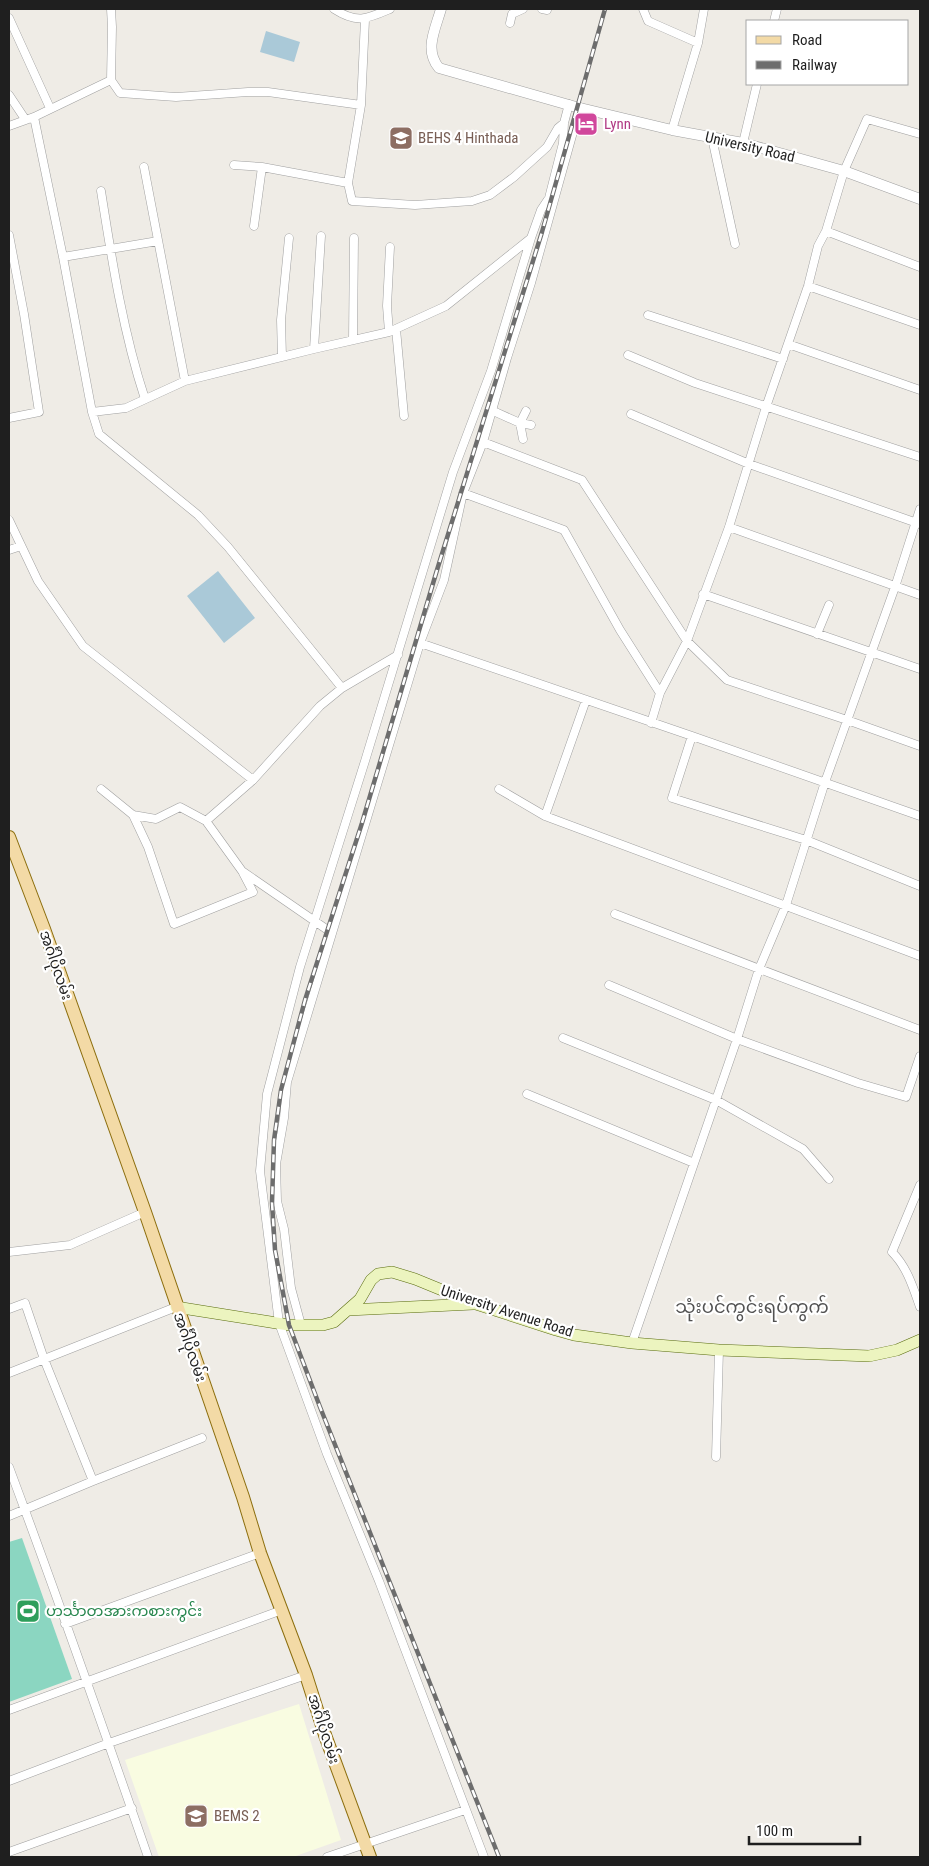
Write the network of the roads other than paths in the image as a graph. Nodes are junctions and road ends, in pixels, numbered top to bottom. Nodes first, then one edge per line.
1 (111, 9) edge
2 (334, 9) edge
3 (390, 9) edge
4 (441, 9) edge
5 (523, 9) edge
6 (542, 9) edge
7 (547, 9) edge
8 (642, 9) edge
9 (704, 9) edge
10 (9, 18) edge
11 (366, 20) junction
12 (510, 23) dead end
13 (698, 43) junction
14 (111, 80) junction
15 (757, 85) edge
16 (9, 95) edge
17 (361, 105) junction
18 (575, 106) junction
19 (50, 108) junction
20 (34, 116) junction
21 (25, 119) junction
22 (564, 123) junction
23 (9, 126) edge
24 (672, 130) junction
25 (920, 134) edge
26 (712, 138) junction
27 (743, 143) junction
28 (234, 165) dead end
29 (144, 167) dead end
30 (262, 167) junction
31 (844, 171) junction
32 (348, 183) junction
33 (101, 191) dead end
34 (920, 199) edge
35 (254, 226) dead end
36 (826, 231) junction
37 (9, 236) edge
38 (321, 236) dead end
39 (289, 238) dead end
40 (354, 238) dead end
41 (531, 238) junction
42 (158, 241) junction
43 (735, 244) dead end
44 (390, 247) dead end
45 (110, 248) junction
46 (63, 257) junction
47 (920, 267) edge
48 (12, 268) edge
49 (808, 286) junction
50 (648, 315) dead end
51 (920, 325) edge
52 (393, 330) junction
53 (353, 340) junction
54 (788, 344) junction
55 (314, 349) junction
56 (628, 355) dead end
57 (282, 357) junction
58 (783, 359) junction
59 (186, 381) junction
60 (920, 390) edge
61 (145, 400) junction
62 (766, 407) junction
63 (491, 410) junction
64 (526, 411) dead end
65 (92, 412) junction
66 (631, 414) dead end
67 (404, 416) dead end
68 (9, 418) edge
69 (520, 422) junction
70 (531, 425) dead end
71 (523, 439) dead end
72 (483, 442) junction
73 (920, 457) edge
74 (749, 464) junction
75 (463, 494) junction
76 (920, 509) edge
77 (9, 520) edge
78 (918, 523) edge
79 (729, 527) junction
80 (21, 546) junction
81 (9, 550) edge
82 (896, 587) junction
83 (703, 594) junction
84 (920, 595) edge
85 (829, 605) dead end
86 (817, 634) junction
87 (687, 642) junction
88 (420, 643) junction
89 (871, 652) junction
90 (398, 655) junction
91 (920, 669) edge
92 (342, 688) junction
93 (660, 693) junction
94 (586, 700) junction
95 (847, 720) junction
96 (651, 722) junction
97 (692, 736) junction
98 (920, 746) edge
99 (253, 780) junction
100 (824, 782) junction
101 (101, 789) dead end
102 (499, 789) dead end
103 (132, 815) junction
104 (544, 816) junction
105 (920, 816) edge
106 (206, 821) junction
107 (9, 837) edge
108 (806, 840) junction
109 (242, 871) junction
110 (920, 886) edge
111 (786, 905) junction
112 (615, 914) dead end
113 (314, 920) junction
114 (332, 933) junction
115 (920, 956) edge
116 (759, 969) junction
117 (609, 985) dead end
118 (920, 1030) edge
119 (563, 1038) dead end
120 (737, 1039) junction
121 (920, 1056) edge
122 (527, 1094) dead end
123 (716, 1100) junction
124 (694, 1163) junction
125 (829, 1179) dead end
126 (920, 1185) edge
127 (145, 1212) junction
128 (9, 1252) edge
129 (476, 1304) junction
130 (176, 1307) junction
131 (920, 1307) edge
132 (9, 1309) edge
133 (348, 1310) junction
134 (278, 1323) junction
135 (301, 1325) junction
136 (920, 1340) edge
137 (632, 1343) junction
138 (719, 1350) junction
139 (44, 1359) junction
140 (9, 1373) edge
141 (202, 1438) dead end
142 (716, 1457) dead end
143 (9, 1467) edge
144 (93, 1481) junction
145 (25, 1510) junction
146 (9, 1516) edge
147 (260, 1553) junction
148 (282, 1610) junction
149 (65, 1624) junction
150 (306, 1675) junction
151 (86, 1682) junction
152 (9, 1710) edge
153 (109, 1743) junction
154 (9, 1781) edge
155 (132, 1808) junction
156 (465, 1810) junction
157 (365, 1844) junction
158 (9, 1852) edge
159 (146, 1857) edge
160 (327, 1857) edge
161 (370, 1857) edge
162 (484, 1857) edge

1 - 14 street
2 - 11 street
3 - 11 street
4 - 18 street, University Road
5 - 12 street
6 - 7 street
8 - 13 street
9 - 13 street
10 - 19 street
11 - 17 street
13 - 24 street
14 - 17 street
14 - 19 street
15 - 27 street
16 - 21 street
17 - 32 street
18 - 22 street
18 - 24 street, University Road
18 - 63 street
19 - 20 street
20 - 21 street
20 - 46 street
21 - 23 street
22 - 32 street
22 - 41 street
24 - 26 street, University Road
25 - 31 street
26 - 27 street, University Road
26 - 43 street
27 - 31 street, University Road
28 - 30 street
29 - 42 street
30 - 32 street
30 - 35 street
31 - 34 street, University Road
31 - 36 street
33 - 45 street
36 - 47 street
36 - 49 street
37 - 48 street
38 - 55 street
39 - 57 street
40 - 53 street
41 - 52 street
41 - 90 street
42 - 45 street
42 - 59 street
44 - 52 street
45 - 46 street
45 - 61 street
46 - 65 street
48 - 68 street
49 - 51 street
49 - 54 street
50 - 58 street
52 - 53 street
52 - 67 street
53 - 55 street
54 - 58 street
54 - 60 street
55 - 57 street
56 - 62 street
57 - 59 street
58 - 62 street
59 - 61 street
61 - 65 street
62 - 73 street
62 - 74 street
63 - 69 street
63 - 72 street
64 - 69 street
65 - 92 street
66 - 74 street
69 - 70 street
69 - 71 street
72 - 75 street
72 - 87 street
74 - 78 street
74 - 79 street
75 - 88 street
75 - 93 street
76 - 78 street
77 - 80 street
78 - 82 street
79 - 82 street
79 - 83 street
80 - 81 street
80 - 99 street
82 - 84 street
82 - 89 street
83 - 86 street
83 - 87 street
85 - 86 street
86 - 89 street
87 - 93 street
87 - 95 street
88 - 94 street
88 - 114 street
89 - 91 street
89 - 95 street
90 - 92 street
90 - 113 street
92 - 99 street
93 - 96 street
94 - 96 street
94 - 104 street
95 - 98 street
95 - 100 street
96 - 97 street
97 - 100 street
97 - 108 street
99 - 106 street
100 - 105 street
100 - 108 street
101 - 103 street
102 - 104 street
103 - 106 street
103 - 109 street
104 - 111 street
106 - 109 street
107 - 127 main road, အင်္ဂါပိုလမ်း
108 - 110 street
108 - 111 street
109 - 113 street
111 - 115 street
111 - 116 street
112 - 116 street
113 - 114 street
113 - 134 street
114 - 135 street
116 - 118 street
116 - 120 street
117 - 120 street
119 - 123 street
120 - 121 street
120 - 123 street
122 - 124 street
123 - 124 street
123 - 125 street
124 - 137 street
126 - 131 street
127 - 128 street
127 - 130 main road, အင်္ဂါပိုလမ်း
129 - 133 main road
129 - 133 main road, University Avenue Road
129 - 137 main road, University Avenue Road
130 - 134 main road, University Avenue Road
130 - 139 street
130 - 147 main road, အင်္ဂါပိုလမ်း
132 - 139 street
133 - 135 main road, University Avenue Road
134 - 135 main road, University Avenue Road
134 - 156 street
136 - 138 main road, University Avenue Road
137 - 138 main road, University Avenue Road
138 - 142 street
139 - 140 street
139 - 144 street
141 - 144 street
143 - 145 street
144 - 145 street
145 - 146 street
145 - 149 street
147 - 148 main road, အင်္ဂါပိုလမ်း
147 - 149 street
148 - 150 main road, အင်္ဂါပိုလမ်း
148 - 151 street
149 - 151 street
150 - 153 street
150 - 157 main road, အင်္ဂါပိုလမ်း
151 - 152 street
151 - 153 street
153 - 154 street
153 - 155 street
155 - 158 street
155 - 159 street
156 - 157 street
156 - 162 street
157 - 160 street
157 - 161 main road, အင်္ဂါပိုလမ်း

